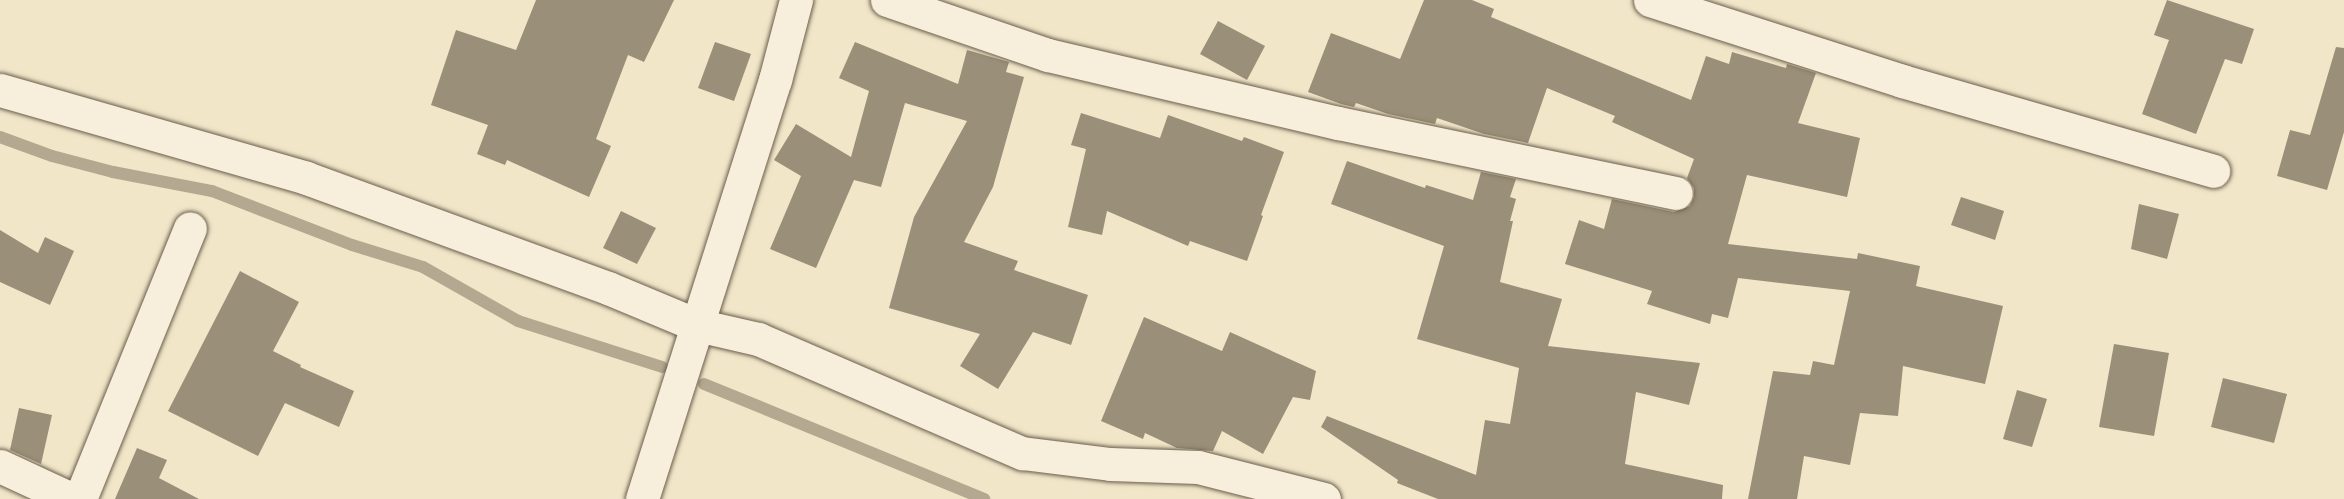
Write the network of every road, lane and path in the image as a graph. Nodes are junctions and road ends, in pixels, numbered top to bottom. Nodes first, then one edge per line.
1 (796, 0) edge
2 (887, 0) edge
3 (1650, 0) edge
4 (0, 90) edge
5 (2213, 171) dead end
6 (1676, 193) dead end
7 (190, 228) dead end
8 (697, 325) junction
9 (0, 466) edge
10 (71, 499) edge
11 (80, 499) edge
12 (642, 499) edge
13 (1324, 499) edge

1 - 8 street
2 - 6 street
3 - 5 street
4 - 8 street
7 - 11 street
8 - 12 street
8 - 13 street
9 - 10 street

